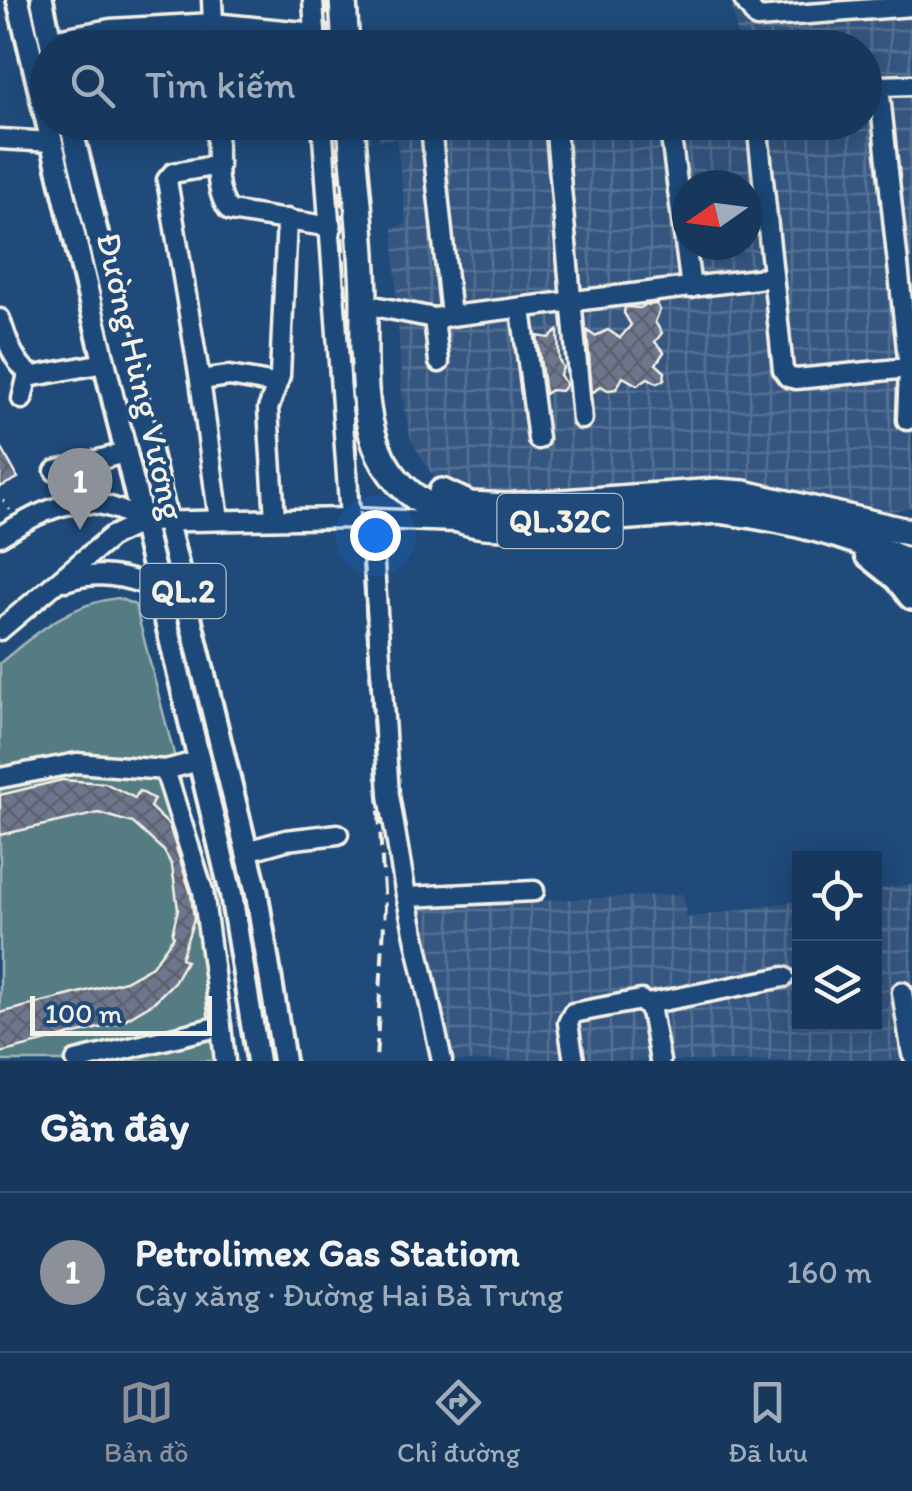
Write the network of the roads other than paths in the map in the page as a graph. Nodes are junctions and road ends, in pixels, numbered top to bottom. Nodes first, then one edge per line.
1 (18, 0) edge
2 (42, 0) edge
3 (212, 0) edge
4 (313, 0) edge
5 (343, 0) edge
6 (744, 0) edge
7 (862, 6) edge
8 (912, 6) edge
9 (214, 23) junction
10 (49, 30) edge
11 (110, 30) edge
12 (214, 30) edge
13 (256, 30) edge
14 (314, 30) edge
15 (345, 30) edge
16 (30, 50) edge
17 (912, 85) edge
18 (882, 86) edge
19 (882, 99) edge
20 (0, 139) edge
21 (74, 140) edge
22 (218, 140) edge
23 (324, 140) edge
24 (353, 140) edge
25 (432, 140) edge
26 (556, 140) edge
27 (671, 140) edge
28 (759, 140) edge
29 (52, 142) joint
30 (219, 165) junction
31 (287, 218) junction
32 (332, 227) junction
33 (903, 236) edge
34 (773, 277) junction
35 (691, 288) junction
36 (570, 303) junction
37 (364, 304) junction
38 (522, 308) junction
39 (443, 317) junction
40 (0, 319) edge
41 (104, 362) junction
42 (439, 362) dead end
43 (911, 368) edge
44 (28, 374) junction
45 (200, 380) junction
46 (276, 384) junction
47 (22, 399) dead end
48 (582, 420) dead end
49 (906, 420) dead end
50 (538, 439) dead end
51 (126, 453) junction
52 (55, 471) dead end
53 (440, 509) junction
54 (470, 514) junction
55 (350, 518) junction
56 (371, 518) junction
57 (275, 519) junction
58 (219, 520) junction
59 (166, 521) junction
60 (142, 522) junction
61 (0, 536) edge
62 (912, 537) edge
63 (848, 540) junction
64 (912, 565) edge
65 (54, 584) junction
66 (158, 589) junction
67 (912, 596) edge
68 (0, 630) edge
69 (199, 761) junction
70 (165, 770) junction
71 (0, 778) edge
72 (338, 834) dead end
73 (247, 851) junction
74 (534, 891) dead end
75 (407, 897) junction
76 (784, 977) dead end
77 (902, 992) dead end
78 (647, 1004) junction
79 (221, 1026) junction
80 (912, 1054) edge
81 (76, 1061) edge
82 (225, 1061) edge
83 (258, 1061) edge
84 (284, 1061) edge
85 (442, 1061) edge
86 (574, 1061) edge
87 (660, 1061) edge

1 - 16 main road, Đường Hùng Vương / QL.2
2 - 10 main road
3 - 9 street
4 - 14 street
5 - 15 highway
6 - 7 street
7 - 8 street
9 - 11 street
9 - 12 street
9 - 13 street
17 - 18 street
19 - 33 street
20 - 29 street
21 - 59 main road, Đường Hùng Vương / QL.2
22 - 30 street
23 - 32 street
24 - 37 highway, QL.32C
25 - 39 street
26 - 36 street
27 - 35 street
28 - 34 street
29 - 41 main road, Đường Hùng Vương / QL.2
30 - 31 street
30 - 45 street
31 - 32 street
31 - 46 street
32 - 55 street
33 - 43 street
34 - 35 street
34 - 43 street
35 - 36 street
36 - 38 street
36 - 48 street
37 - 39 street
37 - 53 highway, QL.32C
37 - 54 highway, QL.32C
38 - 39 street
38 - 50 street
39 - 42 street
40 - 44 street
41 - 44 street
41 - 51 main road, Đường Hùng Vương / QL.2
43 - 49 street
44 - 47 street
45 - 46 street
45 - 58 street
46 - 57 street
51 - 52 street
51 - 60 main road, Đường Hùng Vương / QL.2
53 - 54 highway, QL.32C
53 - 56 street
54 - 56 street
54 - 62 highway, QL.32C
54 - 63 highway, QL.32C
55 - 56 street
55 - 57 street
56 - 75 street
57 - 58 street
58 - 59 street
59 - 60 street
59 - 73 main road, Đường Hùng Vương / QL.2
60 - 61 street
60 - 65 street
60 - 66 main road, Đường Hùng Vương / QL.2
62 - 64 highway, QL.32C
63 - 64 highway, QL.32C
63 - 67 highway
65 - 66 street
65 - 68 street
66 - 69 main road, Đường Hùng Vương / QL.2
69 - 70 street
69 - 83 main road, Đường Hùng Vương / QL.2
70 - 71 street
70 - 79 street
72 - 73 street
73 - 84 main road, Đường Hùng Vương / QL.2
74 - 75 street
75 - 85 street
76 - 78 street
77 - 80 street
78 - 86 street
78 - 87 street
79 - 81 street
79 - 82 street

